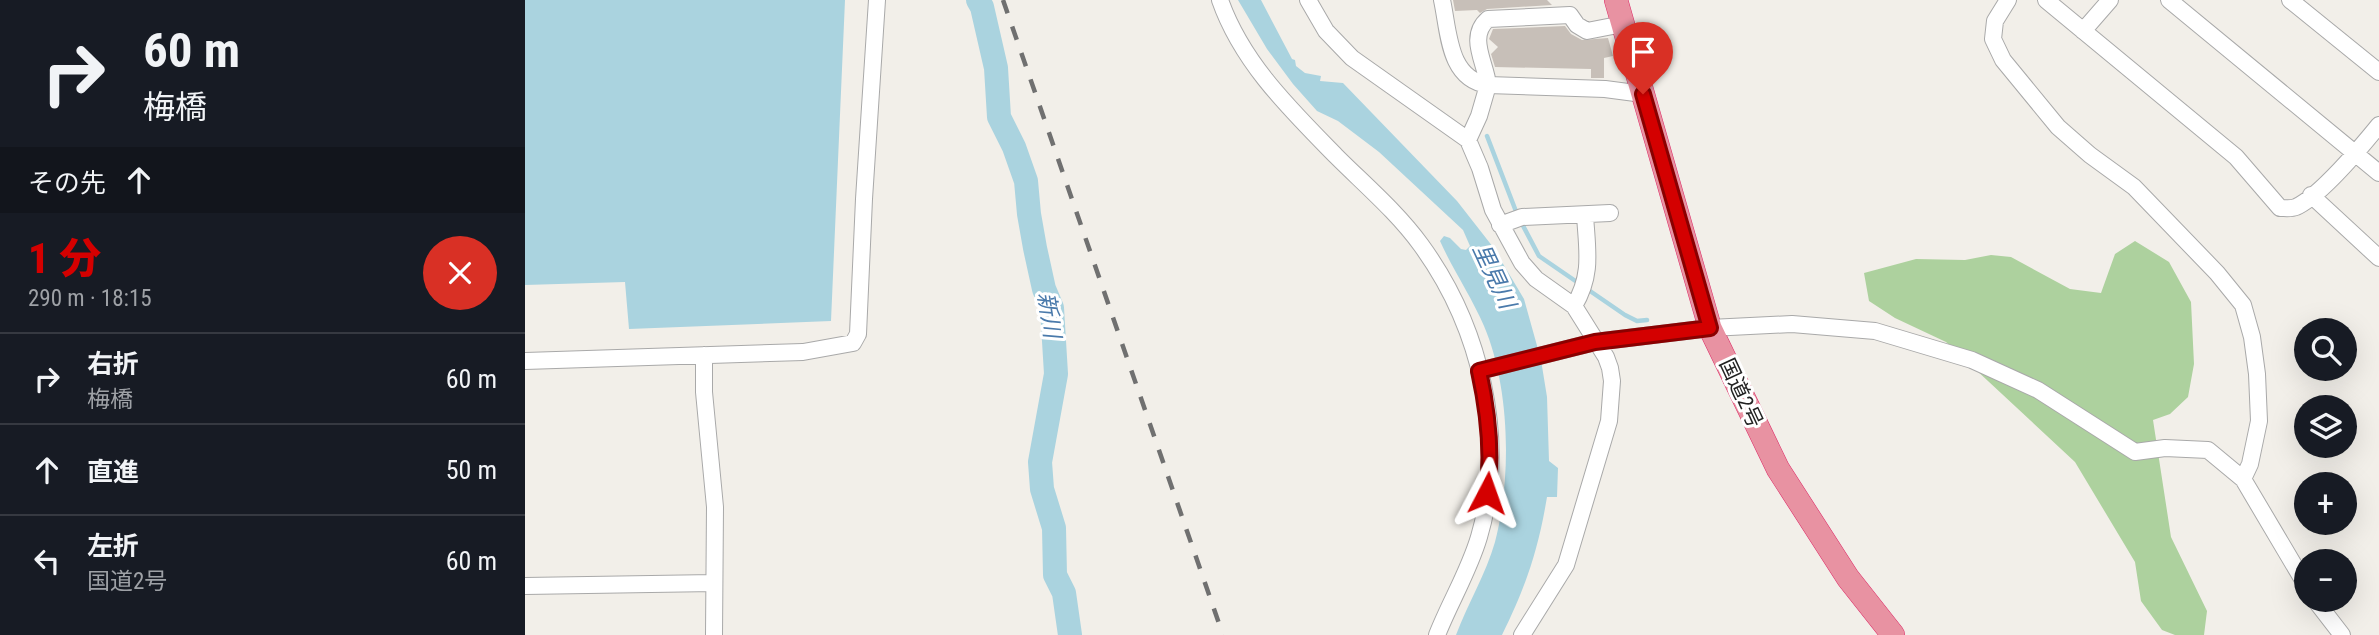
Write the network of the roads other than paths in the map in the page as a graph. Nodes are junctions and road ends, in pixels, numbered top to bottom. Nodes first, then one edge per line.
1 (877, 0) edge
2 (1220, 0) edge
3 (1308, 0) edge
4 (1442, 0) edge
5 (1616, 0) edge
6 (2008, 0) edge
7 (2046, 0) edge
8 (2110, 0) edge
9 (2169, 0) edge
10 (2290, 0) edge
11 (1623, 24) junction
12 (2083, 31) junction
13 (2379, 72) edge
14 (1488, 85) junction
15 (1643, 94) junction
16 (2379, 125) edge
17 (1468, 140) junction
18 (2356, 153) junction
19 (2379, 173) edge
20 (2311, 195) junction
21 (1610, 213) dead end
22 (1585, 215) junction
23 (1512, 220) junction
24 (2379, 258) edge
25 (1581, 293) junction
26 (1710, 328) junction
27 (1589, 344) junction
28 (704, 355) junction
29 (525, 361) edge
30 (1482, 371) junction
31 (2243, 479) junction
32 (2294, 565) edge
33 (713, 583) junction
34 (525, 586) edge
35 (2324, 612) edge
36 (714, 635) edge
37 (1437, 635) edge
38 (1522, 635) edge
39 (1893, 635) edge
40 (2341, 635) edge

1 - 28 street
2 - 30 street
3 - 17 street
4 - 14 street
5 - 11 highway, 国道2号
6 - 31 street
7 - 12 street
8 - 12 street
9 - 18 street
10 - 13 street
11 - 14 street
11 - 15 highway, 国道2号
12 - 20 street
14 - 15 street
14 - 17 street
15 - 26 highway, 国道2号
16 - 18 street
17 - 23 street
18 - 19 street
18 - 20 street
20 - 24 street
21 - 22 street
22 - 23 street
22 - 25 street
23 - 25 street
25 - 27 street
26 - 27 street
26 - 31 street
26 - 39 highway, 国道2号
27 - 30 street
27 - 38 street
28 - 29 street
28 - 33 street
30 - 37 street
31 - 32 street
33 - 34 street
33 - 36 street
35 - 40 street

